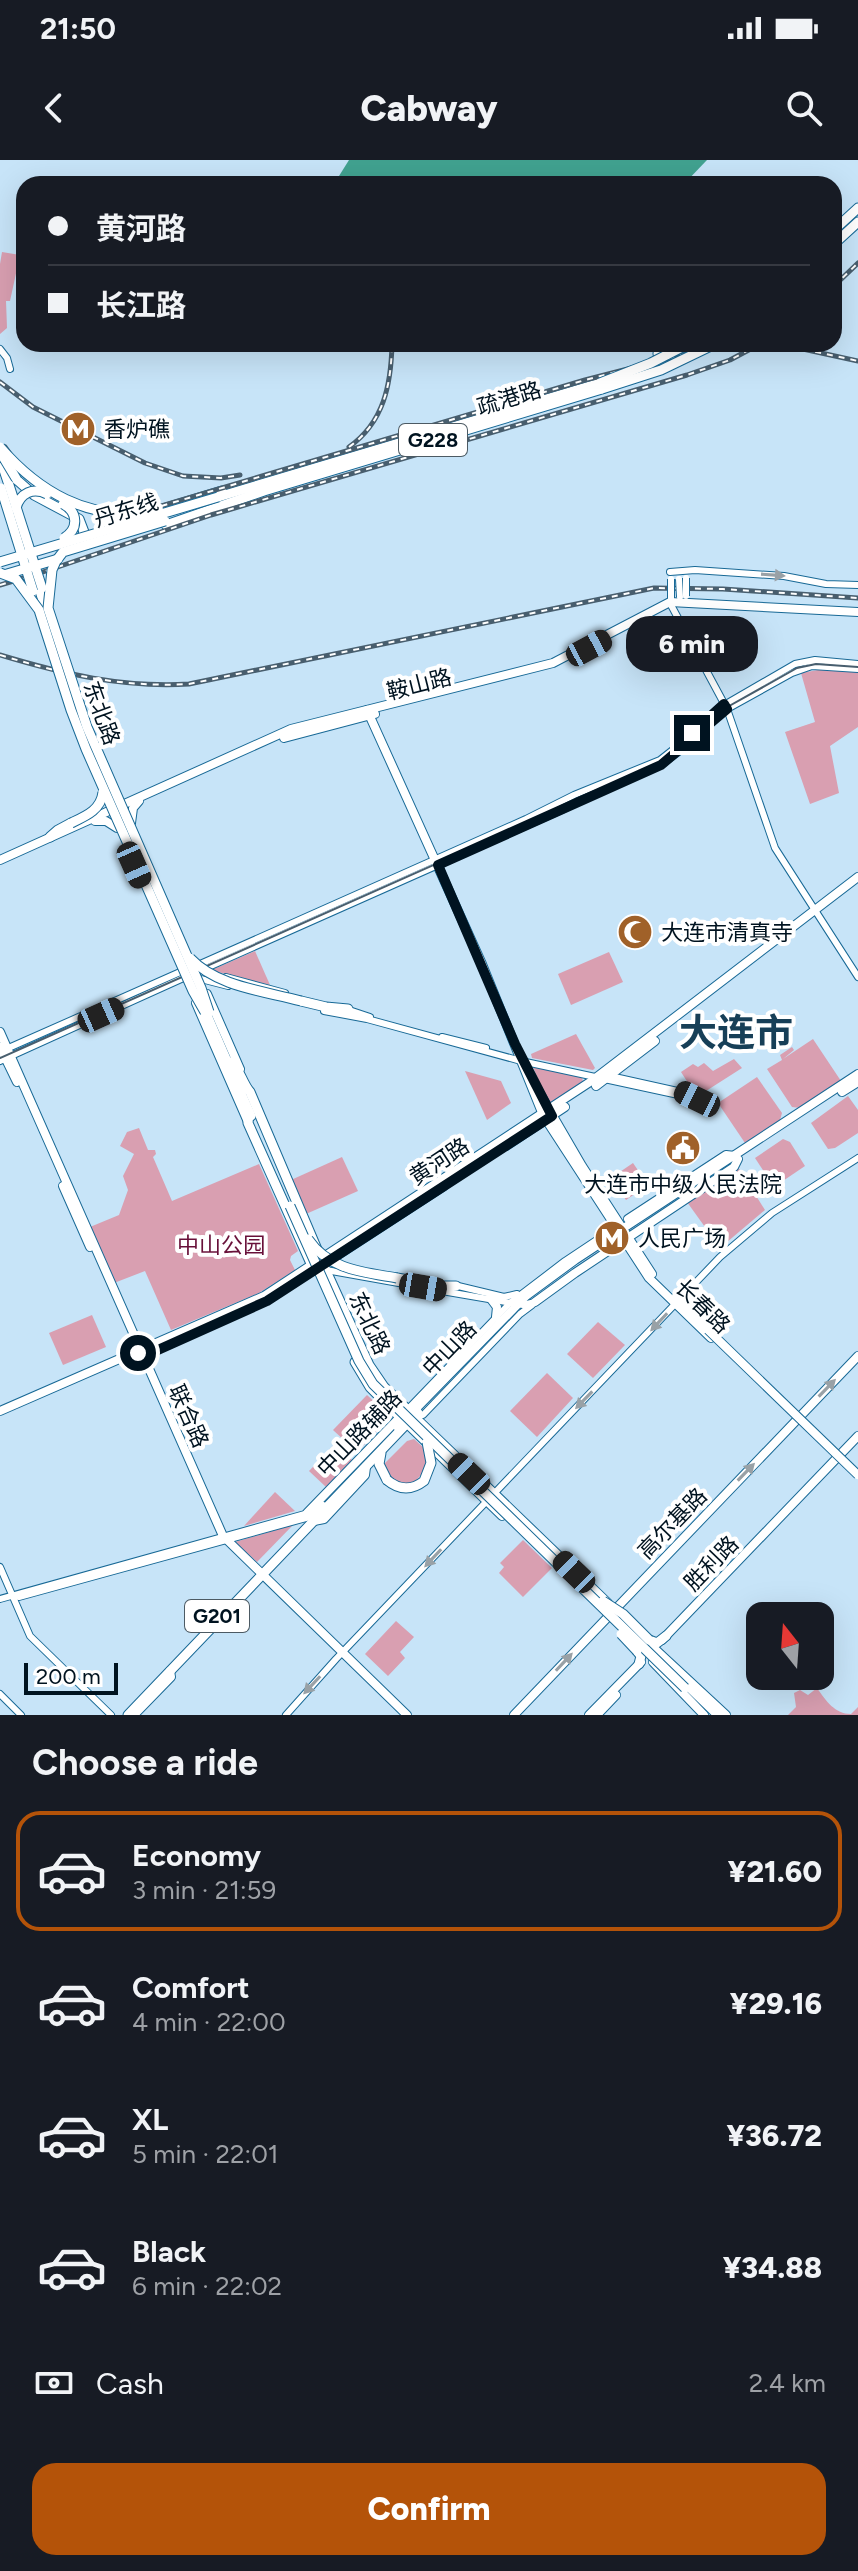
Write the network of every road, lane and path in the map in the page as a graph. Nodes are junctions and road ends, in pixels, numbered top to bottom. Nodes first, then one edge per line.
1 (858, 208) edge
2 (842, 226) edge
3 (0, 349) edge
4 (676, 352) edge
5 (698, 352) edge
6 (10, 369) dead end
7 (601, 386) junction
8 (0, 449) edge
9 (0, 458) edge
10 (0, 466) edge
11 (0, 485) edge
12 (264, 491) junction
13 (0, 493) edge
14 (219, 499) junction
15 (8, 510) edge
16 (151, 517) junction
17 (166, 523) junction
18 (64, 538) junction
19 (75, 544) junction
20 (0, 567) edge
21 (695, 570) junction
22 (40, 576) junction
23 (858, 585) edge
24 (35, 590) junction
25 (677, 601) junction
26 (41, 610) junction
27 (858, 614) edge
28 (858, 667) edge
29 (64, 674) junction
30 (725, 706) junction
31 (368, 712) junction
32 (107, 786) junction
33 (141, 799) junction
34 (120, 817) junction
35 (92, 820) junction
36 (50, 837) junction
37 (0, 862) edge
38 (436, 862) junction
39 (856, 881) edge
40 (152, 888) junction
41 (151, 903) joint
42 (816, 912) junction
43 (166, 930) junction
44 (175, 957) junction
45 (192, 970) junction
46 (858, 977) edge
47 (220, 980) junction
48 (166, 983) junction
49 (208, 996) junction
50 (193, 997) junction
51 (348, 1009) junction
52 (207, 1012) junction
53 (0, 1032) edge
54 (4, 1054) edge
55 (522, 1060) junction
56 (231, 1062) junction
57 (620, 1068) junction
58 (603, 1077) junction
59 (622, 1079) junction
60 (856, 1079) edge
61 (250, 1092) junction
62 (547, 1116) junction
63 (249, 1118) junction
64 (737, 1158) junction
65 (858, 1158) edge
66 (292, 1206) junction
67 (302, 1213) junction
68 (290, 1218) junction
69 (307, 1225) junction
70 (295, 1230) junction
71 (620, 1234) junction
72 (310, 1239) junction
73 (342, 1249) junction
74 (321, 1270) junction
75 (346, 1270) junction
76 (456, 1286) junction
77 (524, 1291) junction
78 (491, 1299) junction
79 (535, 1302) junction
80 (677, 1302) junction
81 (517, 1304) junction
82 (499, 1318) junction
83 (695, 1319) junction
84 (140, 1354) junction
85 (858, 1356) edge
86 (0, 1414) edge
87 (407, 1417) junction
88 (798, 1418) junction
89 (424, 1435) junction
90 (858, 1436) edge
91 (858, 1443) edge
92 (382, 1450) junction
93 (840, 1458) junction
94 (858, 1475) edge
95 (491, 1498) junction
96 (315, 1514) junction
97 (222, 1539) junction
98 (0, 1567) edge
99 (259, 1575) junction
100 (12, 1595) junction
101 (0, 1599) edge
102 (600, 1601) junction
103 (611, 1613) junction
104 (666, 1636) joint
105 (340, 1654) junction
106 (649, 1654) junction
107 (686, 1686) junction
108 (0, 1694) edge
109 (21, 1715) edge
110 (111, 1715) edge
111 (122, 1715) edge
112 (131, 1715) edge
113 (286, 1715) edge
114 (404, 1715) edge
115 (514, 1715) edge
116 (589, 1715) edge
117 (597, 1715) edge
118 (707, 1715) edge
119 (718, 1715) edge
120 (726, 1715) edge

1 - 2 highway
3 - 6 main road
4 - 7 highway, 疏港路 / G228, bridge
5 - 7 highway, 疏港路 / G228, bridge
7 - 12 highway, 疏港路 / G228
7 - 14 highway, 疏港路 / G228
8 - 16 highway, 丹东线 / G228, bridge
8 - 19 highway, bridge
8 - 22 main road
9 - 15 highway, 东北路, bridge
10 - 24 main road, 东北路
11 - 15 highway, 东北路, bridge
12 - 14 highway
12 - 16 highway, 丹东线 / G228
13 - 15 main road, 东北路
14 - 16 highway, 疏港路 / G228, bridge
14 - 17 highway
14 - 20 highway, bridge
15 - 18 highway, bridge
15 - 24 main road
15 - 26 highway, 东北路, bridge
16 - 18 highway, bridge
16 - 19 highway, 丹东线 / G228, bridge
17 - 20 highway, bridge
17 - 26 highway, bridge
18 - 20 highway, bridge
19 - 20 highway, 丹东线 / G228, bridge
20 - 26 highway, bridge
21 -> 23 main road
21 - 25 main road, bridge
21 - 25 main road, bridge
22 - 24 main road
22 - 29 main road
24 - 26 main road
24 - 29 main road, 东北路
25 - 27 main road
25 - 27 main road
25 - 30 main road
25 - 31 main road, 鞍山路
26 - 29 main road
26 - 32 highway, 东北路, bridge
26 - 45 highway, 东北路, bridge
28 - 30 main road
29 - 32 main road, 东北路
30 - 38 main road
30 - 42 main road
31 - 33 main road, 鞍山路
31 - 38 main road, 长春路
32 - 33 main road
32 - 34 main road, 东北路
32 - 35 main road
32 - 36 highway, bridge
32 - 52 highway, 东北路, bridge
33 - 34 main road, 鞍山路
33 - 34 main road
34 - 35 main road, 鞍山路
34 - 35 main road
34 - 40 main road, 东北路
35 - 36 main road, 鞍山路
35 - 37 main road, 鞍山路
36 - 37 main road, 鞍山路
38 - 45 main road
38 - 55 main road, 长春路
39 - 42 main road, 黄河路
40 - 41 main road
40 - 43 main road, 东北路
40 - 45 main road, 东北路
41 - 43 main road
42 - 46 main road
42 - 57 main road, 黄河路
42 - 58 main road, 黄河路
43 - 44 main road
43 - 45 main road, 东北路
44 - 45 main road
44 - 48 main road
45 - 47 main road
45 - 48 main road
45 - 49 main road, 东北路
45 - 50 main road, 东北路
45 - 51 highway, bridge
45 - 52 highway, 东北路, bridge
47 - 49 main road
47 - 51 main road
47 - 55 main road
48 - 50 main road
48 - 54 main road
49 - 50 main road
49 - 61 main road, 东北路
50 - 63 main road, 东北路
51 - 55 main road
52 - 56 highway, 东北路
52 - 63 highway, 东北路
53 - 54 main road, 联合路
54 - 84 main road, 联合路
55 - 58 main road
55 - 62 main road, 长春路
56 - 61 highway
56 - 66 highway, 东北路
57 - 58 main road, 黄河路
57 - 59 main road
58 - 59 main road
58 - 59 main road
58 - 62 main road, 黄河路
60 - 64 main road
61 - 67 highway, 东北路
62 - 71 main road, 长春路
62 - 73 main road, 黄河路
63 - 66 highway, 东北路
63 - 68 highway, 东北路
64 - 71 main road
64 - 71 main road
65 - 80 main road
66 - 72 highway, 东北路, bridge
66 - 89 highway, 东北路, bridge
67 - 68 highway
67 - 69 highway, 东北路
68 - 70 highway, 东北路
69 - 70 highway
69 - 72 highway, 东北路
70 - 74 highway, 东北路
71 - 77 main road
71 - 79 main road
71 - 80 main road, 长春路
71 - 81 main road, 中山路
72 - 73 main road
72 - 74 highway, 东北路
72 - 76 highway, bridge
72 - 102 highway, 东北路, bridge
73 - 74 main road, 黄河路
73 - 75 main road
74 - 75 main road
74 - 84 main road, 黄河路
74 - 87 highway, 东北路
75 - 76 main road
75 - 78 main road
76 - 77 main road
77 - 81 main road
78 - 81 main road
78 - 82 main road
79 - 81 main road
79 - 87 main road, 中山路辅路
80 - 83 main road, 长春路
80 -> 95 main road
81 - 82 main road, 中山路
81 - 87 main road, 中山路
82 - 87 main road, 中山路
83 - 88 main road, 长春路
83 - 94 main road, bridge
84 - 86 main road, 黄河路
84 - 97 main road, 联合路
88 -> 85 main road, 高尔基路
87 - 92 highway, 中山路 / G201
87 - 95 main road, 东北路
87 - 96 highway, 中山路 / G201
87 - 96 main road, 中山路辅路
88 - 93 main road, 长春路
103 -> 88 main road, 高尔基路
89 - 92 highway, bridge
89 - 102 highway, 东北路, bridge
90 - 93 main road, 胜利路
91 - 93 main road, 胜利路
92 - 96 highway, 中山路 / G201
93 - 94 main road, 长春路
93 - 104 main road, 胜利路
93 - 106 main road, 胜利路
95 - 103 main road, 东北路
95 -> 105 main road
96 - 97 main road
96 - 99 highway, 中山路 / G201
97 - 99 main road, 联合路
97 - 100 main road
98 - 100 main road
99 - 105 main road, 联合路
99 - 111 highway, 中山路 / G201
99 - 112 highway, 中山路 / G201
100 - 101 main road
100 - 110 main road
102 - 106 highway, bridge
102 - 106 highway, bridge
102 - 107 highway, 东北路, bridge
103 - 106 main road, 东北路
115 -> 103 main road, 高尔基路
104 - 106 highway
105 -> 113 main road
105 - 114 main road, 联合路
106 - 116 main road, 胜利路
106 - 117 main road, 胜利路
106 - 118 main road, 东北路
106 - 120 main road, 东北路
107 - 118 highway, 东北路
107 - 119 highway, 东北路
108 - 109 main road

